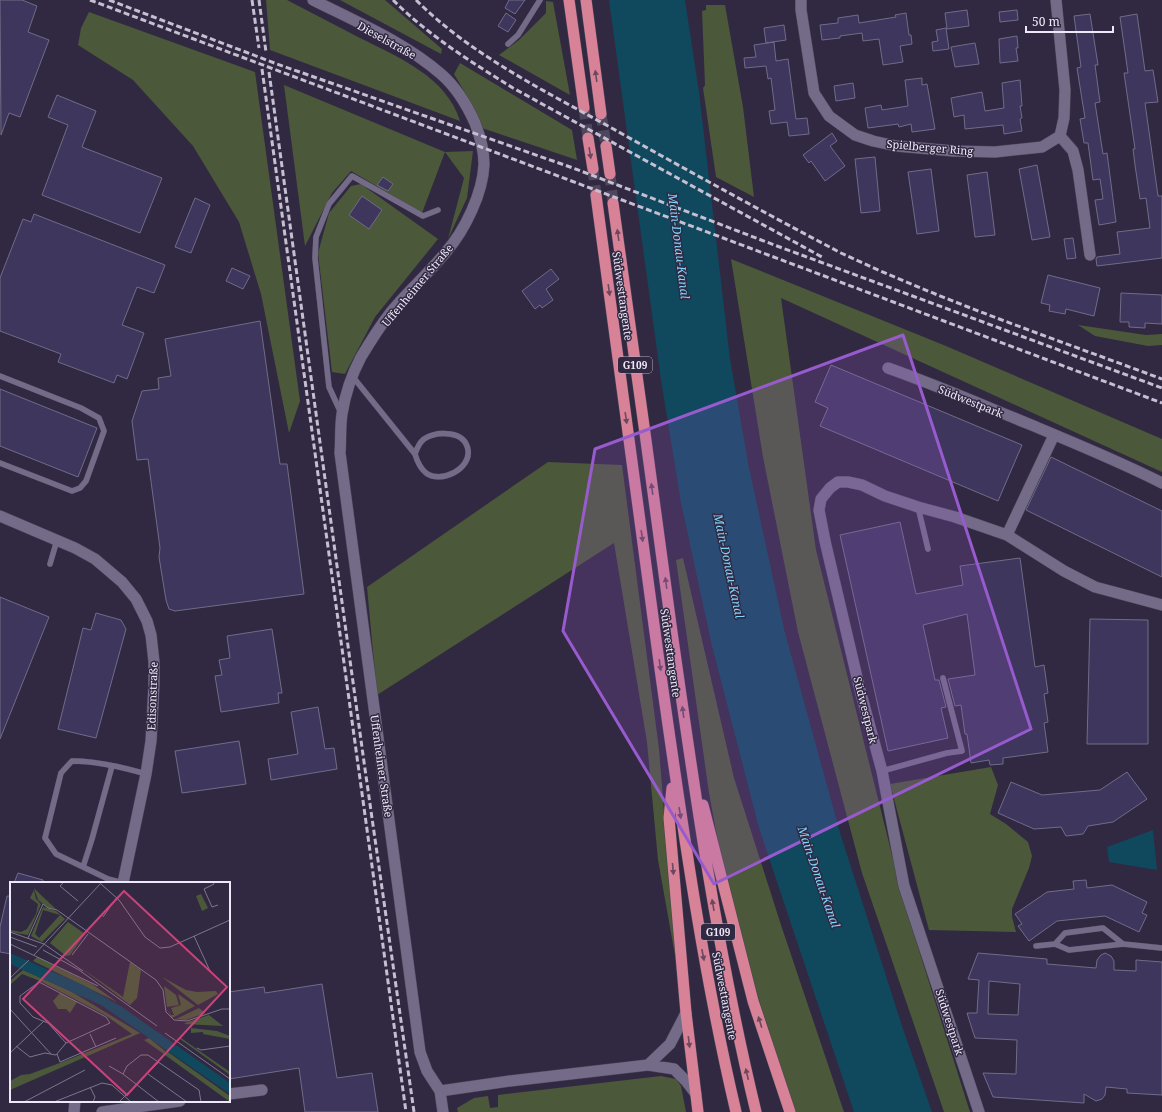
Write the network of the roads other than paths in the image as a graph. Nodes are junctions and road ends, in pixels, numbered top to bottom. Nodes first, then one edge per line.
1 (314, 0) edge
2 (540, 0) edge
3 (569, 0) edge
4 (586, 0) edge
5 (801, 0) edge
6 (1056, 0) edge
7 (508, 44) dead end
8 (468, 108) joint
9 (584, 108) tunnel mouth
10 (601, 114) tunnel mouth
11 (1060, 136) junction
12 (588, 138) tunnel mouth
13 (606, 146) tunnel mouth
14 (593, 169) tunnel mouth
15 (610, 174) tunnel mouth
16 (596, 195) tunnel mouth
17 (613, 203) tunnel mouth
18 (438, 210) dead end
19 (1090, 255) dead end
20 (888, 368) dead end
21 (0, 376) edge
22 (353, 377) junction
23 (342, 415) junction
24 (1054, 435) junction
25 (415, 454) junction
26 (0, 464) edge
27 (1162, 483) edge
28 (918, 507) junction
29 (0, 516) edge
30 (1007, 535) junction
31 (57, 540) junction
32 (928, 549) dead end
33 (50, 564) dead end
34 (1162, 605) edge
35 (943, 678) dead end
36 (688, 750) junction
37 (112, 766) junction
38 (882, 771) junction
39 (146, 774) junction
40 (674, 774) junction
41 (83, 867) junction
42 (119, 882) edge
43 (123, 882) edge
44 (1055, 944) junction
45 (1123, 944) junction
46 (1036, 946) dead end
47 (1162, 948) edge
48 (686, 1013) junction
49 (648, 1065) junction
50 (262, 1090) dead end
51 (440, 1091) junction
52 (230, 1094) edge
53 (696, 1094) junction
54 (75, 1102) edge
55 (173, 1102) edge
56 (74, 1112) edge
57 (102, 1112) edge
58 (443, 1112) edge
59 (698, 1112) edge
60 (736, 1112) edge
61 (756, 1112) edge
62 (790, 1112) edge
63 (979, 1112) edge

1 - 8 street, Dieselstraße
2 - 7 lane
3 - 9 highway
10 -> 4 highway
5 - 11 street, Spielberger Ring
6 - 11 street
8 - 22 street, Uffenheimer Straße
11 - 19 street
12 -> 14 highway
13 - 15 highway
16 -> 40 highway, Südwesttangente / G109
36 -> 17 highway, Südwesttangente / G109
18 - 23 lane, Uffenheimer Straße
20 - 24 street, Südwestpark
21 - 26 lane
22 - 23 street, Uffenheimer Straße
22 - 25 lane
23 - 51 street, Uffenheimer Straße
24 - 27 street, Südwestpark
24 - 30 street
25 - 25 lane
28 - 30 street, Südwestpark
28 - 32 lane
28 - 38 street, Südwestpark
29 - 31 street, Edisonstraße
30 - 34 street, Südwestpark
31 - 33 lane
31 - 39 street, Edisonstraße
35 - 38 lane
61 -> 36 highway, Südwesttangente / G109
62 -> 36 highway
37 - 39 lane
37 - 41 lane
37 - 41 lane
38 - 63 street, Südwestpark
39 - 43 street, Edisonstraße
40 -> 48 highway
40 -> 60 highway, Südwesttangente / G109
41 - 42 lane
44 - 45 lane
44 - 45 lane
44 - 46 lane
45 - 47 lane
48 - 49 street
48 -> 53 highway
49 - 51 street
49 - 53 street
50 - 52 street
51 - 58 street, Uffenheimer Straße
53 - 59 highway
54 - 56 street
55 - 57 street

